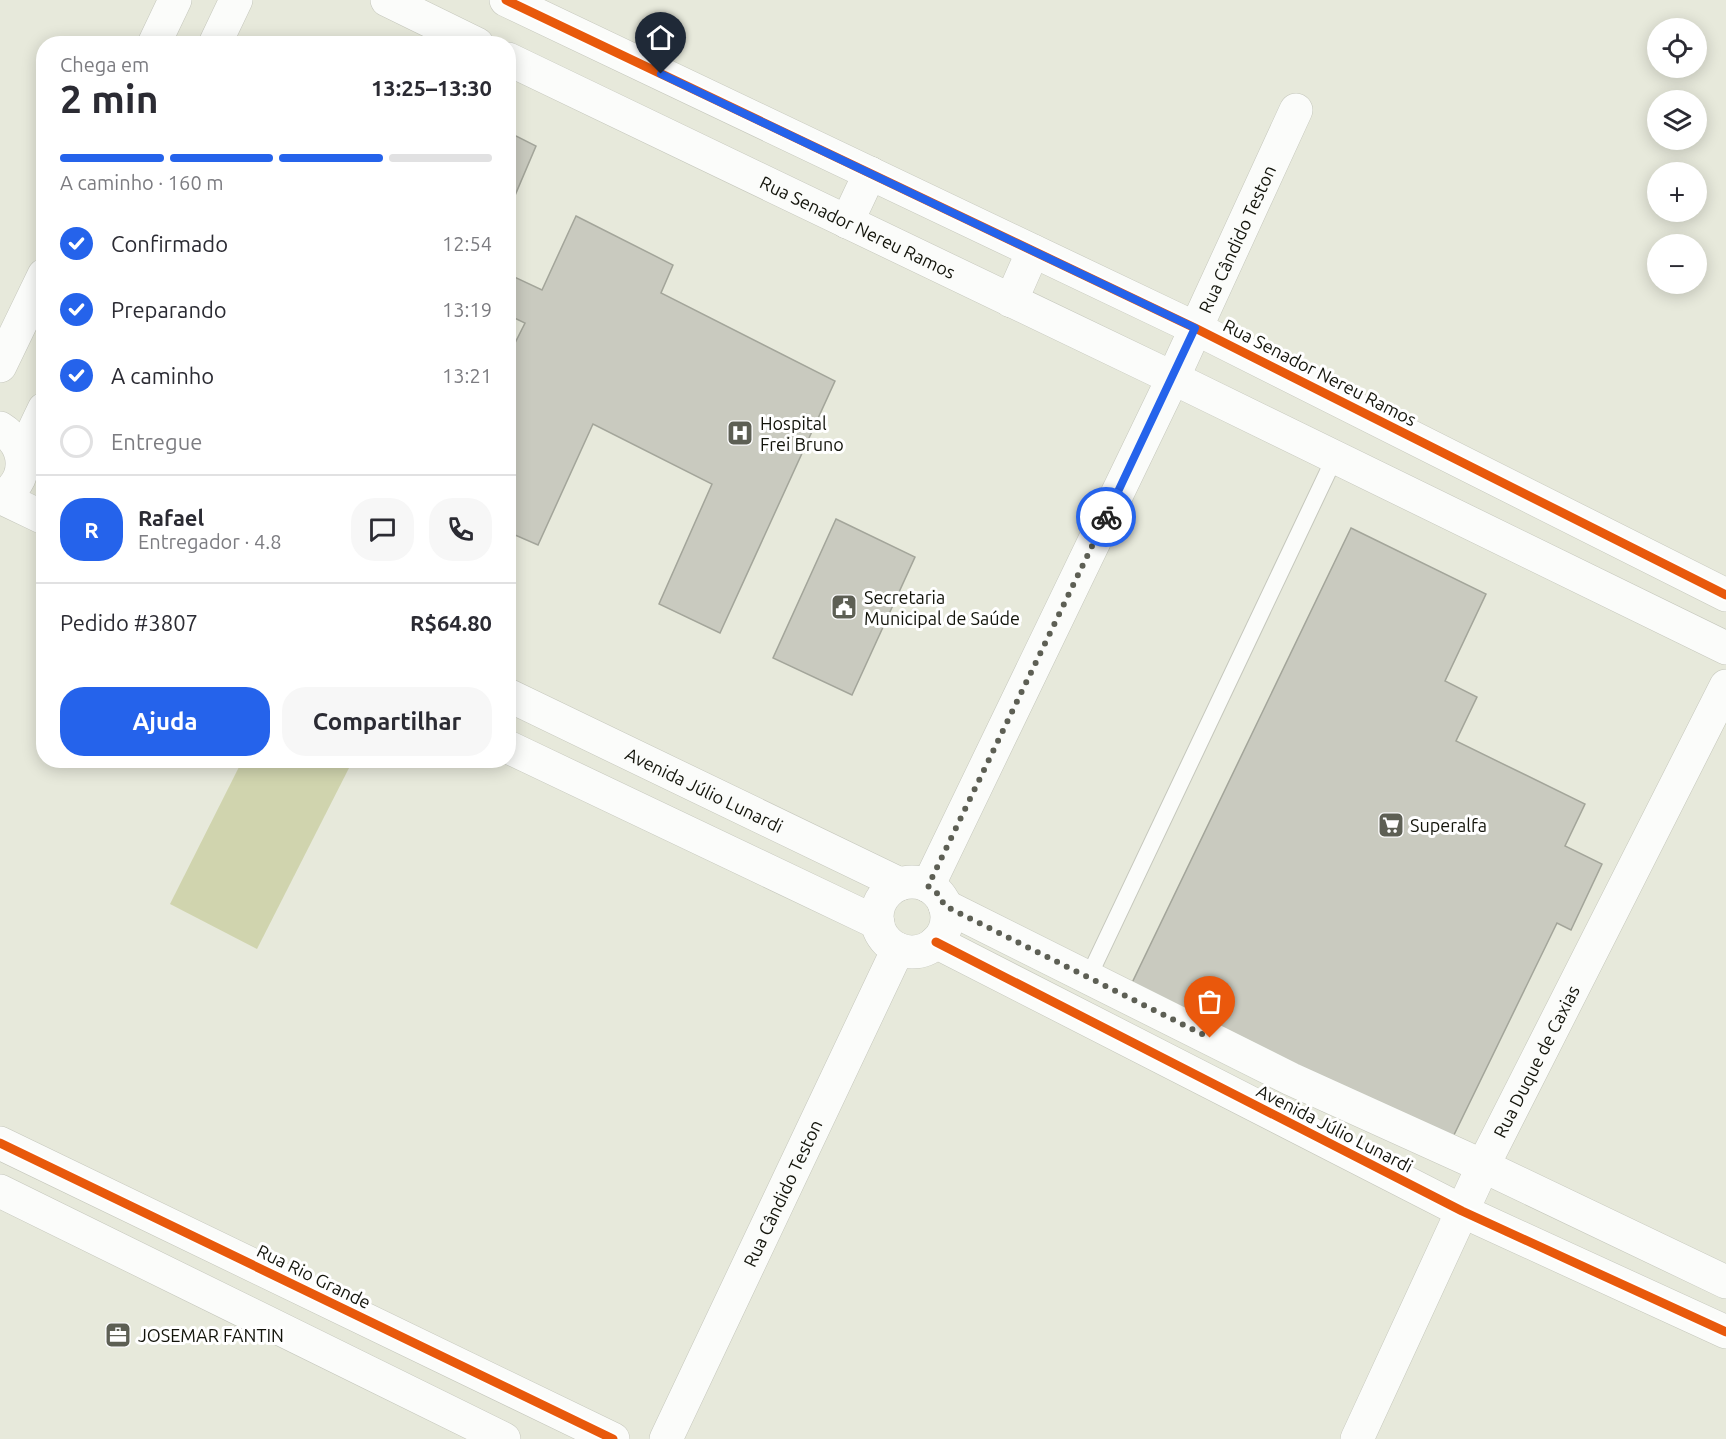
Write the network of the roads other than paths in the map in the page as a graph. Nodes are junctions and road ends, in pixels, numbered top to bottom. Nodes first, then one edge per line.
1 (175, 0) edge
2 (236, 0) edge
3 (387, 0) edge
4 (506, 0) edge
5 (556, 24) junction
6 (158, 36) edge
7 (219, 36) edge
8 (461, 36) edge
9 (521, 65) edge
10 (1296, 110) dead end
11 (870, 173) junction
12 (847, 222) junction
13 (1033, 251) junction
14 (36, 292) edge
15 (1011, 301) junction
16 (1195, 328) junction
17 (0, 366) edge
18 (1173, 378) junction
19 (0, 428) edge
20 (1335, 457) junction
21 (33, 460) edge
22 (1, 498) edge
23 (36, 514) edge
24 (1726, 596) edge
25 (1726, 648) edge
26 (1726, 686) edge
27 (516, 699) edge
28 (516, 751) edge
29 (924, 892) junction
30 (878, 923) junction
31 (936, 942) junction
32 (898, 949) junction
33 (1088, 978) junction
34 (1294, 1072) junction
35 (1201, 1078) junction
36 (0, 1143) edge
37 (1484, 1166) junction
38 (0, 1191) edge
39 (1462, 1211) junction
40 (1726, 1282) edge
41 (301, 1288) junction
42 (282, 1330) junction
43 (1726, 1332) edge
44 (464, 1366) junction
45 (443, 1409) junction
46 (504, 1439) edge
47 (614, 1439) edge
48 (666, 1439) edge
49 (1357, 1439) edge

1 - 6 street
2 - 7 street
3 - 8 street
4 - 5 street, Rua Senador Nereu Ramos
5 - 9 street
5 - 11 street, Rua Senador Nereu Ramos
9 - 12 street, Rua Senador Nereu Ramos
10 - 16 street, Rua Cândido Teston
11 - 12 street
11 - 13 street, Rua Senador Nereu Ramos
12 - 15 street, Rua Senador Nereu Ramos
13 - 15 street
13 - 16 street, Rua Senador Nereu Ramos
14 - 17 street
15 - 18 street, Rua Senador Nereu Ramos
16 - 18 street, Rua Cândido Teston
16 - 24 street, Rua Senador Nereu Ramos
18 - 20 street, Rua Senador Nereu Ramos
18 - 29 street, Rua Cândido Teston
19 - 21 street
20 - 25 street, Rua Senador Nereu Ramos
20 - 33 lane
21 - 22 street
22 - 23 street
26 - 37 street, Rua Duque de Caxias
27 - 29 street, Avenida Júlio Lunardi
28 - 30 street
29 - 30 street
29 - 31 street
29 - 33 street, Avenida Júlio Lunardi
30 - 32 street
31 - 32 street
31 - 35 street, Avenida Júlio Lunardi
32 - 48 street, Rua Cândido Teston
33 - 34 street, Avenida Júlio Lunardi
34 - 35 street
34 - 37 street, Avenida Júlio Lunardi
35 - 39 street, Avenida Júlio Lunardi
36 - 41 street, Rua Rio Grande
37 - 39 street, Rua Duque de Caxias
37 - 40 street, Avenida Júlio Lunardi
38 - 42 street
39 - 43 street, Avenida Júlio Lunardi
39 - 49 street, Rua Duque de Caxias
41 - 42 street
41 - 44 street, Rua Rio Grande
42 - 45 street
44 - 45 street
44 - 47 street, Rua Rio Grande
45 - 46 street

